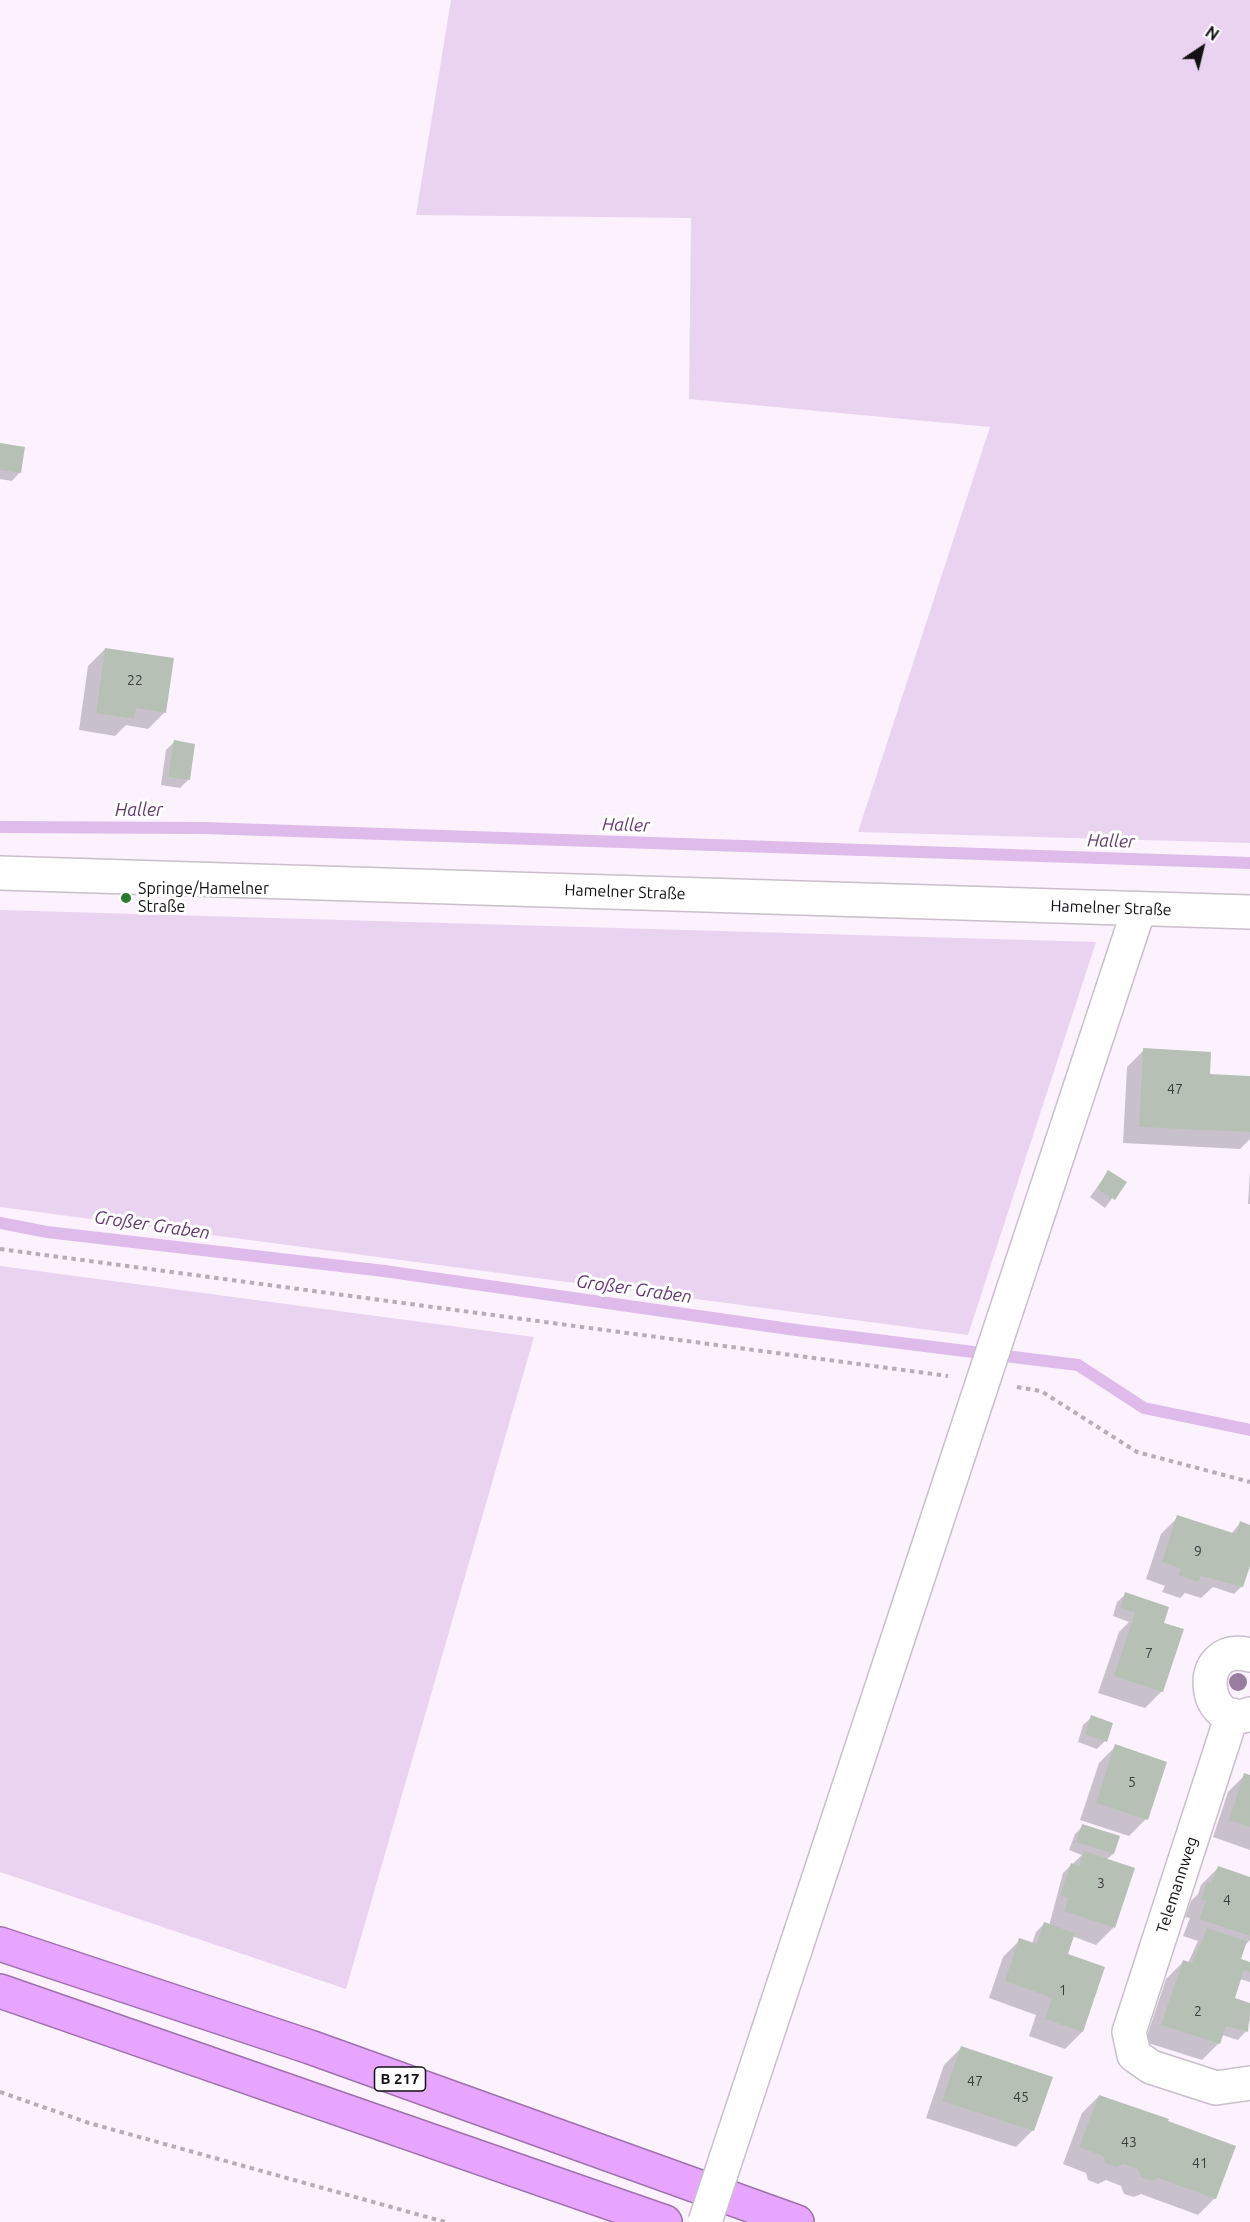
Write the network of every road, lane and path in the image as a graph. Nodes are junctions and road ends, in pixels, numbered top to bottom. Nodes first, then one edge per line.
1 (0, 873) edge
2 (1139, 909) junction
3 (1250, 912) edge
4 (0, 1249) edge
5 (986, 1370) junction
6 (1250, 1482) edge
7 (1250, 1655) edge
8 (1241, 1714) edge
9 (0, 1944) edge
10 (0, 1991) edge
11 (1250, 2083) edge
12 (0, 2092) edge
13 (445, 2222) edge
14 (665, 2222) edge
15 (705, 2222) edge
16 (797, 2222) edge

1 - 2 street, Hamelner Straße
2 - 3 street, Hamelner Straße
2 - 5 street
4 - 5 path
5 - 6 path
5 - 15 street, bridge
7 - 8 street, Telemannweg
8 - 11 street, Telemannweg
9 - 16 highway, B 217
10 - 14 highway
12 - 13 path

